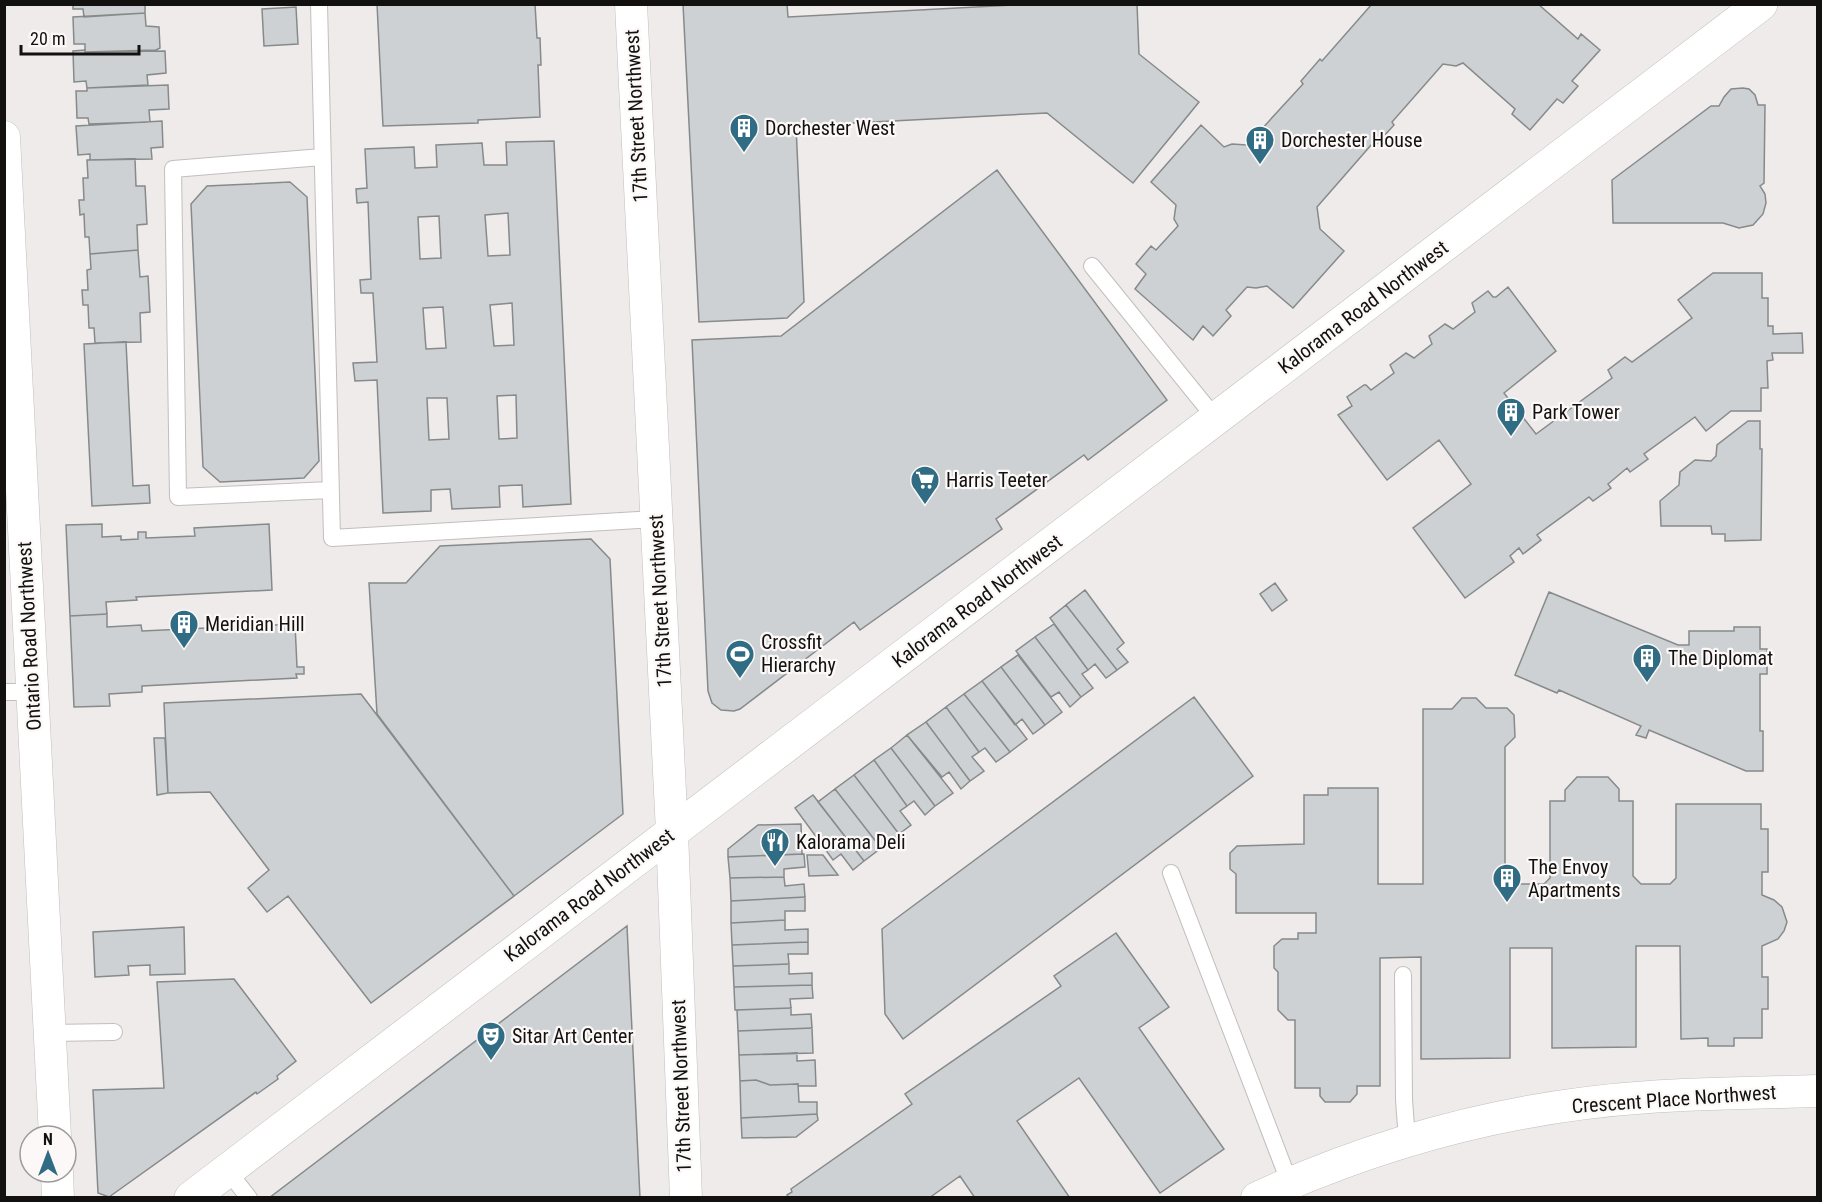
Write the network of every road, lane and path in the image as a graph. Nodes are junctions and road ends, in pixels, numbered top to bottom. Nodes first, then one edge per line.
1 (319, 4) edge
2 (631, 4) edge
3 (1761, 4) edge
4 (4, 137) edge
5 (322, 157) junction
6 (1092, 266) dead end
7 (1216, 419) junction
8 (330, 490) junction
9 (655, 519) junction
10 (18, 692) edge
11 (672, 832) junction
12 (1171, 873) dead end
13 (1403, 975) dead end
14 (114, 1032) dead end
15 (49, 1033) junction
16 (1818, 1090) edge
17 (54, 1124) edge
18 (1407, 1140) junction
19 (227, 1170) junction
20 (1290, 1184) junction
21 (191, 1197) edge
22 (249, 1197) edge
23 (686, 1197) edge
24 (1257, 1197) edge

1 - 5 lane
2 - 9 street, 17th Street Northwest
3 - 7 street, Kalorama Road Northwest
4 - 10 street, Ontario Road Northwest
5 - 8 lane
5 - 8 lane
6 - 7 lane
7 - 11 street, Kalorama Road Northwest
8 - 9 lane
9 - 11 street, 17th Street Northwest
10 - 15 street, Ontario Road Northwest
11 - 19 street, Kalorama Road Northwest
11 - 23 street, 17th Street Northwest
12 - 20 lane
13 - 18 lane
14 - 15 lane
15 - 17 street, Ontario Road Northwest
16 - 18 street, Crescent Place Northwest
18 - 20 street, Crescent Place Northwest
19 - 21 street, Kalorama Road Northwest
19 - 22 lane
20 - 24 street, Crescent Place Northwest

